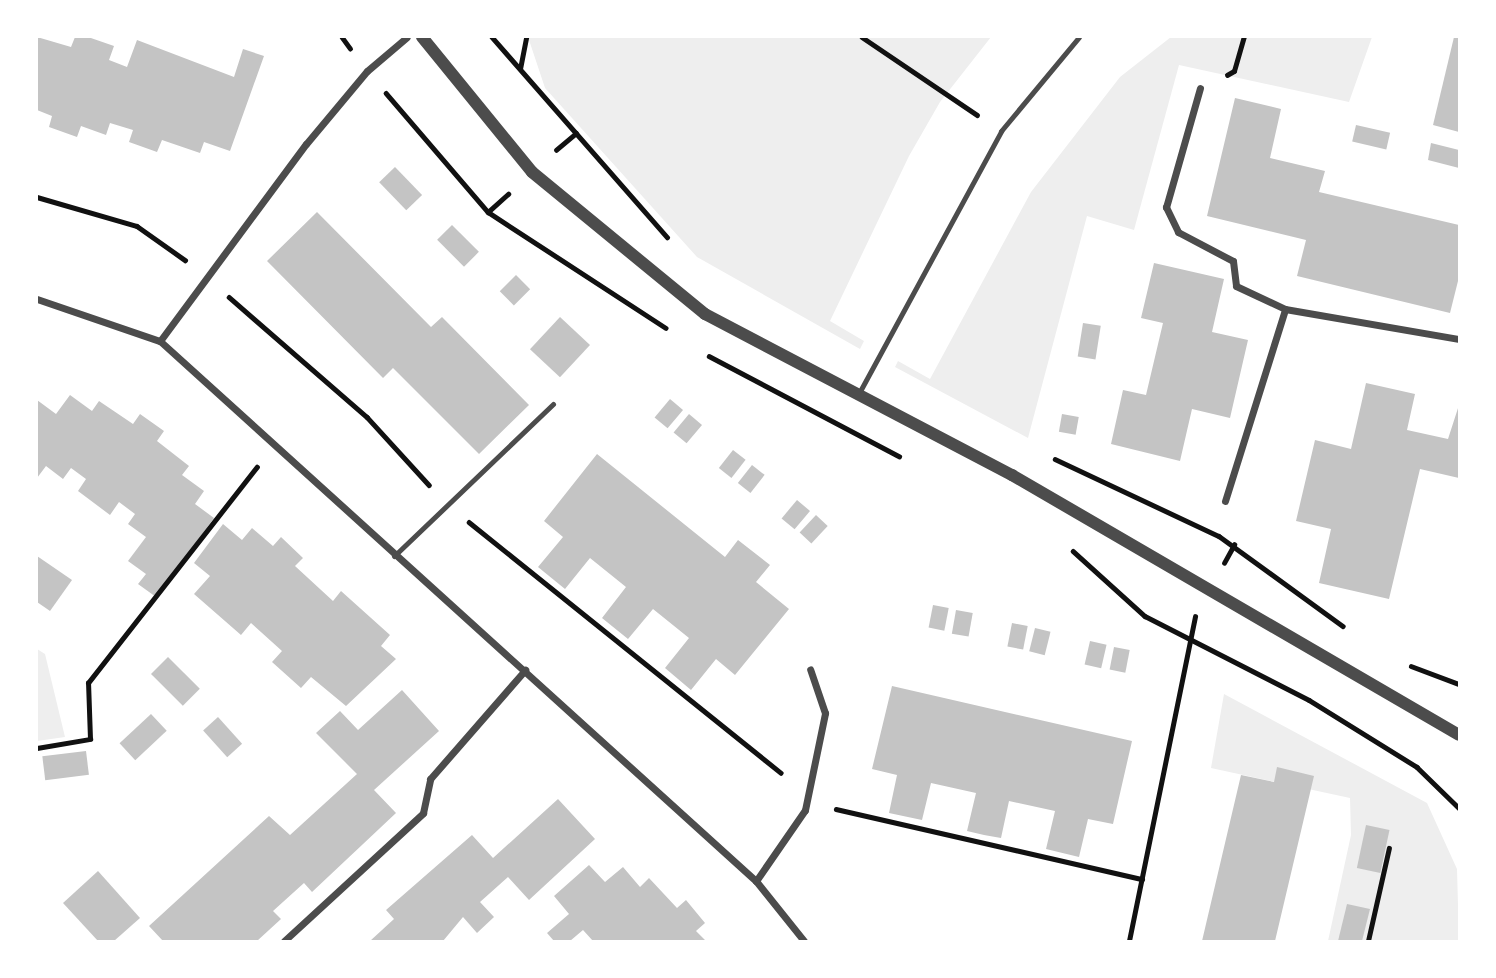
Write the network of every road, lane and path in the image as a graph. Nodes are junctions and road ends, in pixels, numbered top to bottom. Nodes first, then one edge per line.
1 (407, 37) edge
2 (422, 37) edge
3 (492, 37) edge
4 (526, 37) edge
5 (862, 37) edge
6 (1079, 37) edge
7 (1244, 37) edge
8 (520, 69) junction
9 (1200, 88) joint
10 (1001, 131) junction
11 (671, 242) dead end
12 (37, 299) edge
13 (1285, 309) junction
14 (1459, 339) edge
15 (160, 341) junction
16 (856, 398) junction
17 (553, 404) dead end
18 (273, 447) junction
19 (1052, 457) dead end
20 (1225, 501) dead end
21 (394, 556) junction
22 (1355, 633) dead end
23 (1401, 660) dead end
24 (810, 668) dead end
25 (525, 670) junction
26 (1459, 684) edge
27 (1459, 735) edge
28 (37, 748) edge
29 (806, 802) junction
30 (1459, 808) edge
31 (1389, 848) dead end
32 (1142, 879) junction
33 (756, 881) junction
34 (284, 941) edge
35 (804, 941) edge
36 (1129, 941) edge
37 (1368, 941) edge

1 - 15 street
2 - 16 street
3 - 8 path
4 - 8 path
5 - 10 path
6 - 10 lane
7 - 9 path
8 - 11 path
9 - 13 street
10 - 16 lane
12 - 15 street
13 - 14 street
13 - 20 street
15 - 18 street
16 - 27 street
17 - 21 lane
18 - 21 street
18 - 28 path
19 - 22 path
21 - 25 street
23 - 26 path
24 - 29 street
25 - 33 street
25 - 34 street
29 - 32 path
29 - 33 street
30 - 32 path
31 - 37 path
32 - 36 path
33 - 35 street

